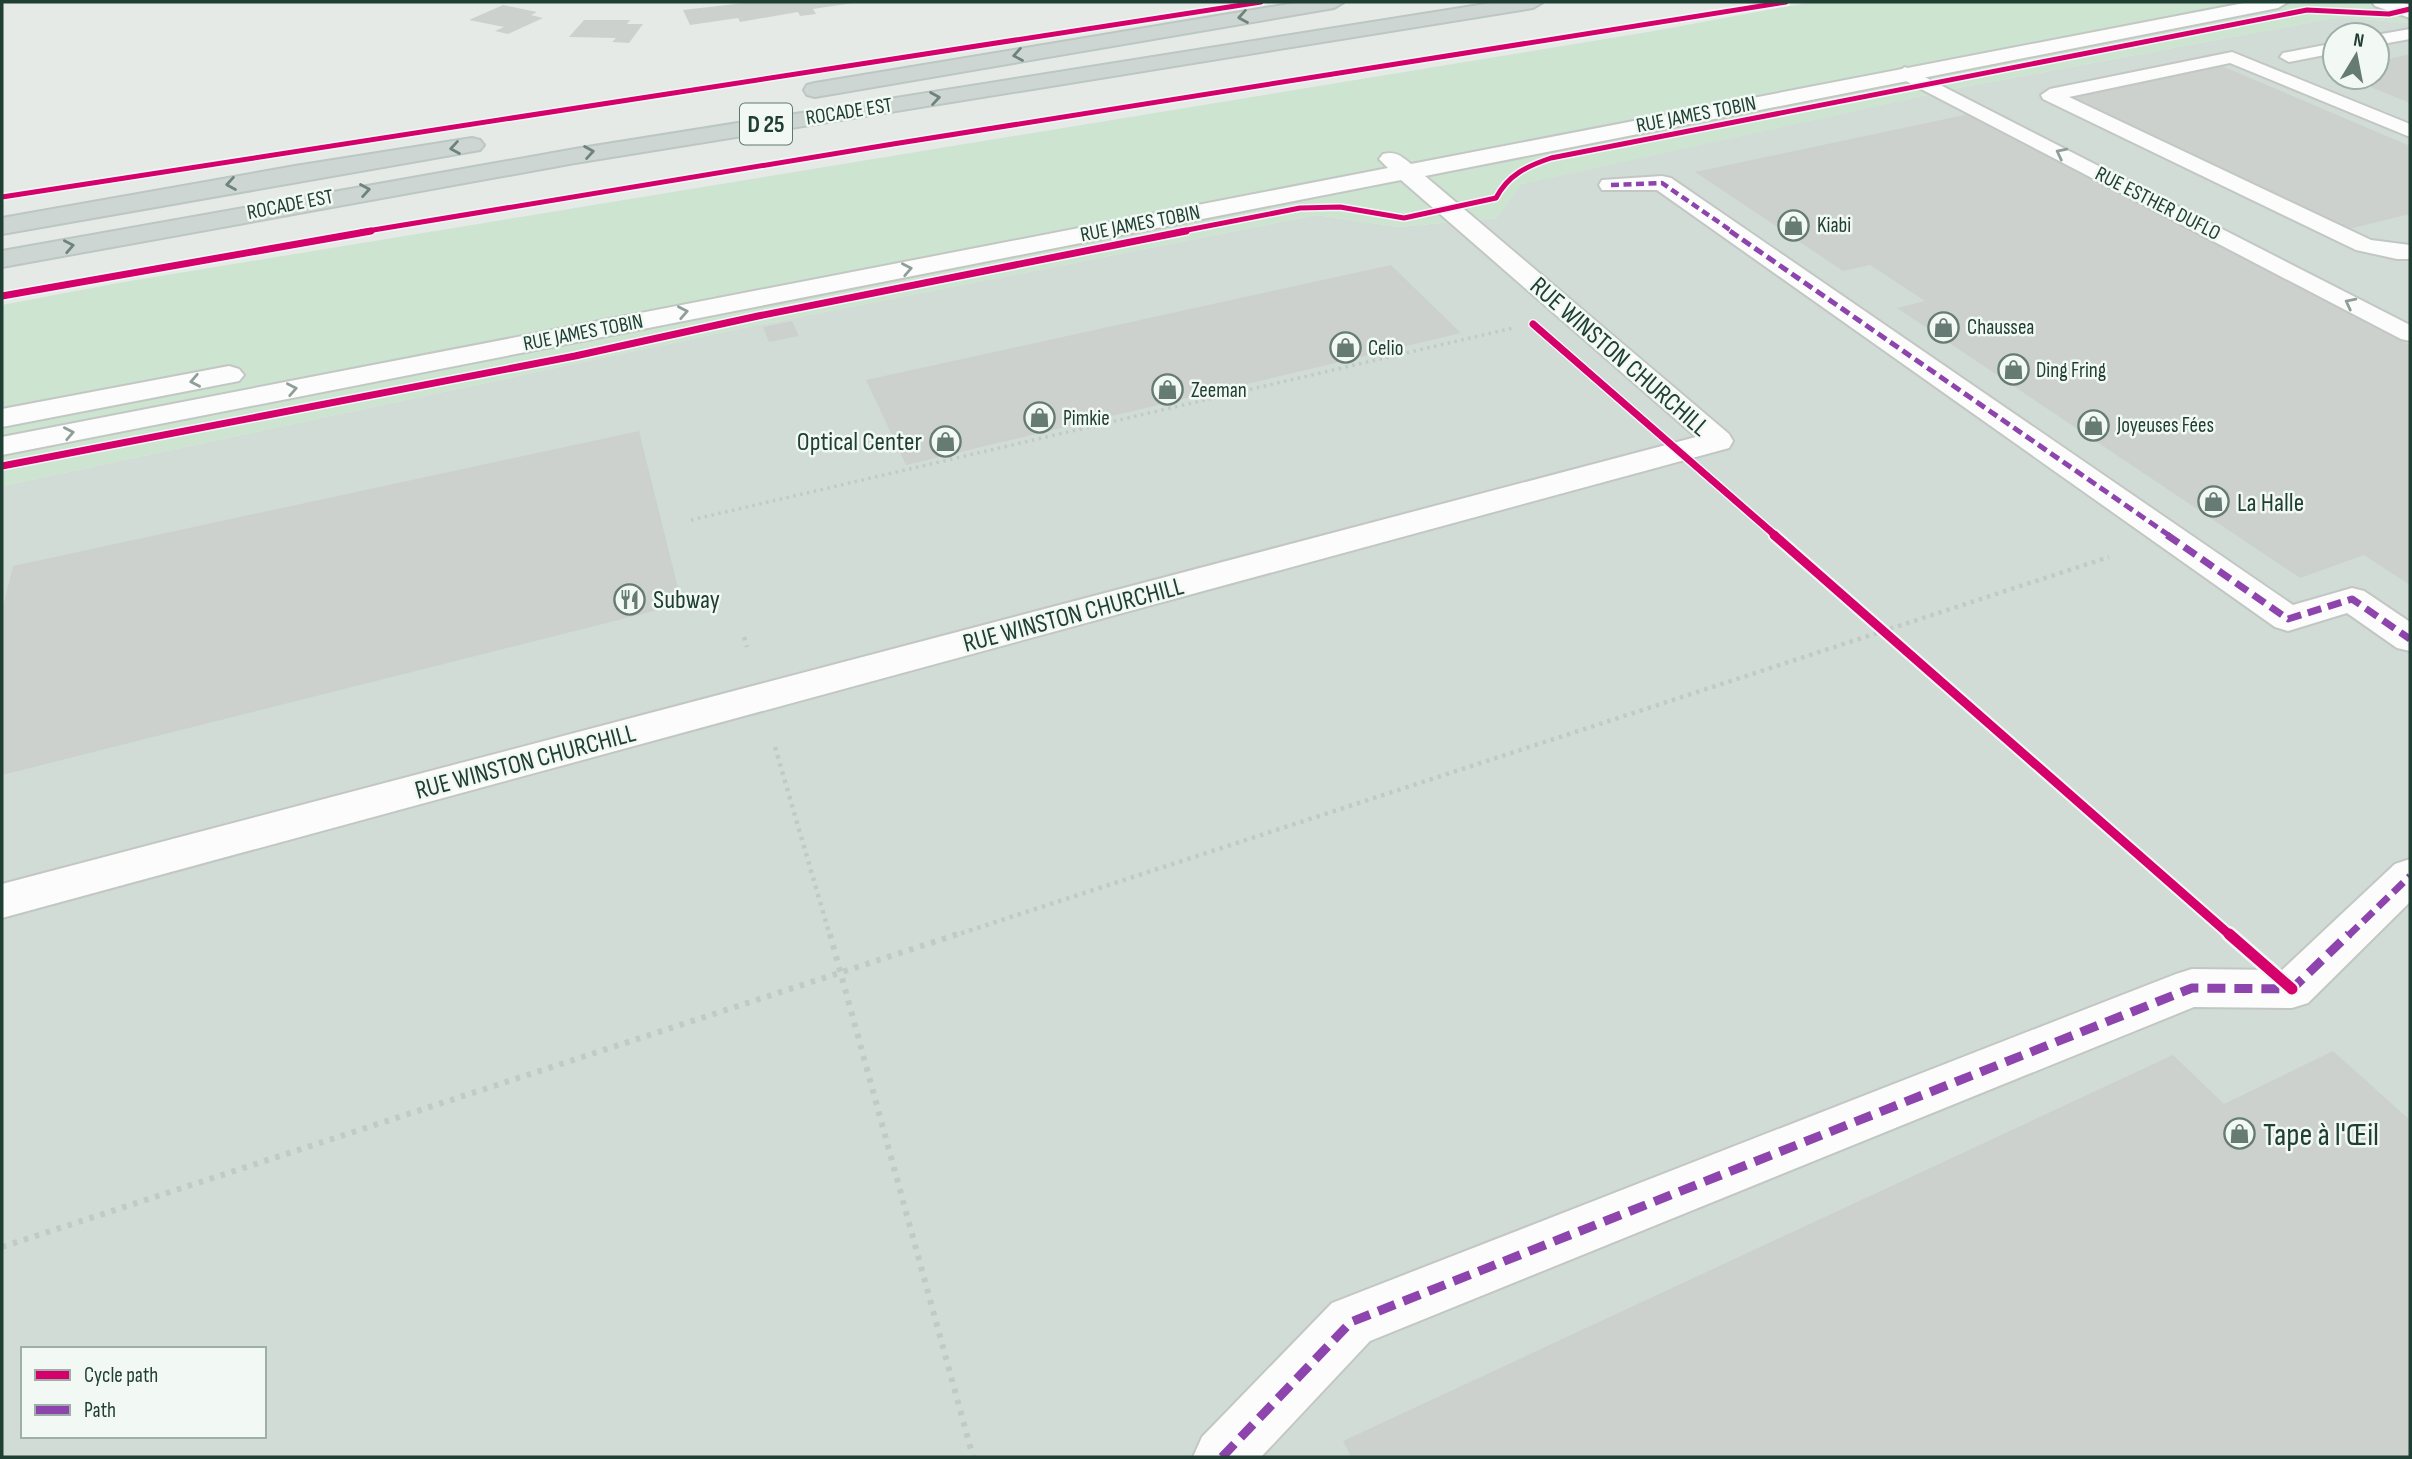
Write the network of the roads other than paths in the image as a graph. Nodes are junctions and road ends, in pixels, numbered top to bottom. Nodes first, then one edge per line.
1 (1334, 2) edge
2 (1533, 2) edge
3 (2187, 2) edge
4 (2278, 2) edge
5 (2382, 2) edge
6 (2410, 12) edge
7 (2410, 34) edge
8 (2391, 37) edge
9 (2321, 51) edge
10 (2289, 57) dead end
11 (1905, 73) junction
12 (2410, 131) edge
13 (1395, 163) junction
14 (1611, 185) dead end
15 (2, 226) edge
16 (919, 243) dead end
17 (2410, 252) edge
18 (2, 259) edge
19 (2410, 334) edge
20 (248, 371) dead end
21 (2, 418) edge
22 (2, 446) edge
23 (2410, 639) edge
24 (2410, 876) edge
25 (2, 901) edge
26 (1222, 1457) edge

1 -> 15 main road, ROCADE EST / D 25
18 -> 2 main road, ROCADE EST / D 25
3 - 13 street, RUE JAMES TOBIN
4 - 11 street, RUE JAMES TOBIN
5 - 6 street
7 - 8 lane
9 - 10 lane
11 - 13 street, RUE JAMES TOBIN
19 -> 11 lane, RUE ESTHER DUFLO
12 - 17 lane
13 - 16 street, RUE JAMES TOBIN
22 -> 13 street, RUE JAMES TOBIN
13 - 25 street, RUE WINSTON CHURCHILL
14 - 23 street
20 -> 21 street
24 - 26 street

